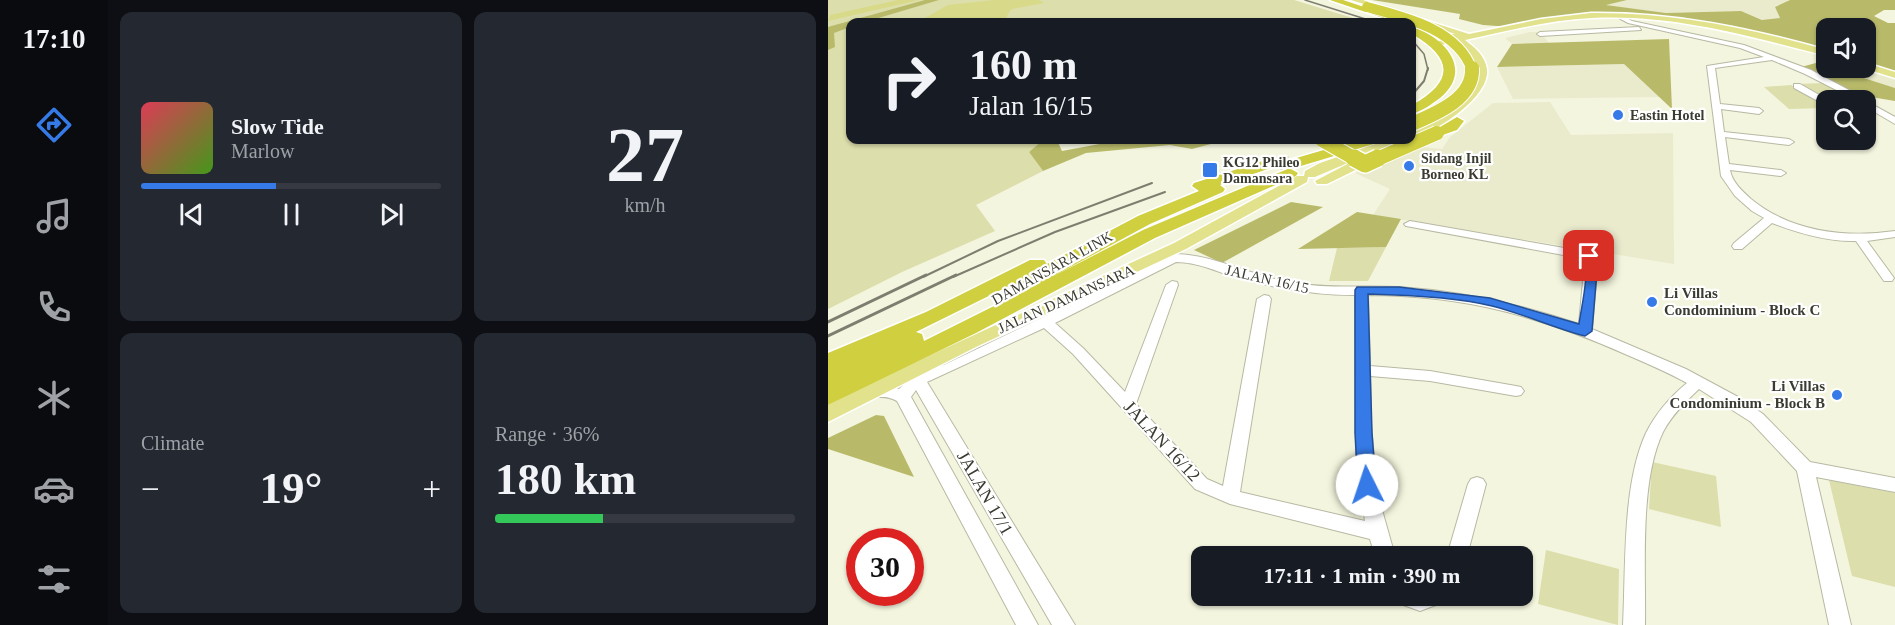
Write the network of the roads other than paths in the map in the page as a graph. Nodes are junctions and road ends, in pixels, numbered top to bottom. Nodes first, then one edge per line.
1 (1322, 0) edge
2 (1334, 0) edge
3 (1344, 0) edge
4 (1364, 5) edge
5 (1380, 18) edge
6 (1397, 18) edge
7 (1401, 18) edge
8 (1413, 18) edge
9 (1622, 18) junction
10 (1416, 19) edge
11 (1416, 23) edge
12 (1416, 27) edge
13 (1659, 29) junction
14 (1416, 33) edge
15 (1540, 34) dead end
16 (1493, 37) junction
17 (1466, 43) junction
18 (1431, 45) junction
19 (1816, 51) edge
20 (1816, 51) edge
21 (1774, 58) junction
22 (1876, 68) edge
23 (1895, 74) edge
24 (1797, 86) dead end
25 (1844, 90) edge
26 (1816, 96) edge
27 (1716, 106) junction
28 (1876, 109) edge
29 (1416, 110) edge
30 (1759, 111) dead end
31 (1416, 112) edge
32 (1416, 114) edge
33 (1895, 121) edge
34 (1457, 122) junction
35 (1416, 132) edge
36 (1721, 134) junction
37 (1416, 137) edge
38 (1416, 142) edge
39 (1789, 142) dead end
40 (1326, 144) edge
41 (1327, 144) edge
42 (1354, 144) edge
43 (1385, 144) edge
44 (1392, 144) edge
45 (1411, 144) edge
46 (1725, 166) junction
47 (1296, 170) junction
48 (1781, 173) dead end
49 (1771, 218) junction
50 (1410, 224) dead end
51 (1895, 234) edge
52 (1860, 239) junction
53 (1738, 246) dead end
54 (1888, 278) dead end
55 (1172, 285) dead end
56 (1361, 290) junction
57 (1264, 299) dead end
58 (1046, 322) junction
59 (968, 328) junction
60 (1585, 331) junction
61 (828, 362) edge
62 (1364, 370) junction
63 (931, 376) junction
64 (828, 379) edge
65 (1698, 382) junction
66 (1516, 391) dead end
67 (868, 393) junction
68 (828, 397) edge
69 (903, 397) junction
70 (1128, 405) junction
71 (828, 406) edge
72 (828, 414) edge
73 (1805, 468) junction
74 (1477, 484) dead end
75 (1895, 485) edge
76 (1230, 497) junction
77 (1376, 532) junction
78 (1381, 546) edge
79 (1460, 546) edge
80 (1027, 625) edge
81 (1064, 625) edge
82 (1634, 625) edge
83 (1840, 625) edge

1 - 5 highway
2 - 4 highway
3 - 4 highway
4 - 6 highway, bridge
4 - 7 highway, bridge
4 - 8 main road
4 - 16 main road
9 - 13 street
9 - 16 main road
9 - 16 main road
9 - 19 main road
9 - 20 main road
10 - 17 main road
11 - 32 highway, bridge
12 - 31 highway
13 - 15 street
13 - 21 street
14 - 18 highway
16 - 17 main road
16 - 17 main road
17 - 18 main road
17 - 34 main road
17 - 35 main road
18 - 29 highway
21 - 25 street
21 - 27 street
22 - 23 main road
24 - 26 street
27 - 30 street
27 - 36 street
28 - 33 street
34 - 37 main road
34 - 38 highway, bridge
36 - 39 street
36 - 46 street
40 - 45 highway, bridge
41 - 47 highway
42 - 47 highway
43 - 47 main road
44 - 47 main road
46 - 48 street
46 - 49 street
47 - 59 highway
47 - 61 highway, DAMANSARA LINK
47 - 63 main road, JALAN DAMANSARA
47 - 64 highway, DAMANSARA LINK
49 - 52 street
49 - 53 street
50 - 60 street
51 - 52 street
52 - 54 street
55 - 70 street
56 - 58 street, JALAN 16/15
56 - 60 street, JALAN 16/15
56 - 62 street
57 - 76 street
58 - 63 street
58 - 70 street, JALAN 16/12
59 - 68 highway
59 - 71 highway
60 - 65 street, JALAN 16/15
62 - 66 street
62 - 77 street
63 - 67 main road, JALAN DAMANSARA
63 - 69 street
63 - 81 street, JALAN 17/1
65 - 73 street, JALAN 16/15
65 - 82 street
67 - 69 street
67 - 72 main road, JALAN DAMANSARA
69 - 80 street, JALAN 17/1
70 - 76 street, JALAN 16/12
73 - 75 street
73 - 83 street
74 - 79 street
76 - 77 street, JALAN 16/12
77 - 78 street

